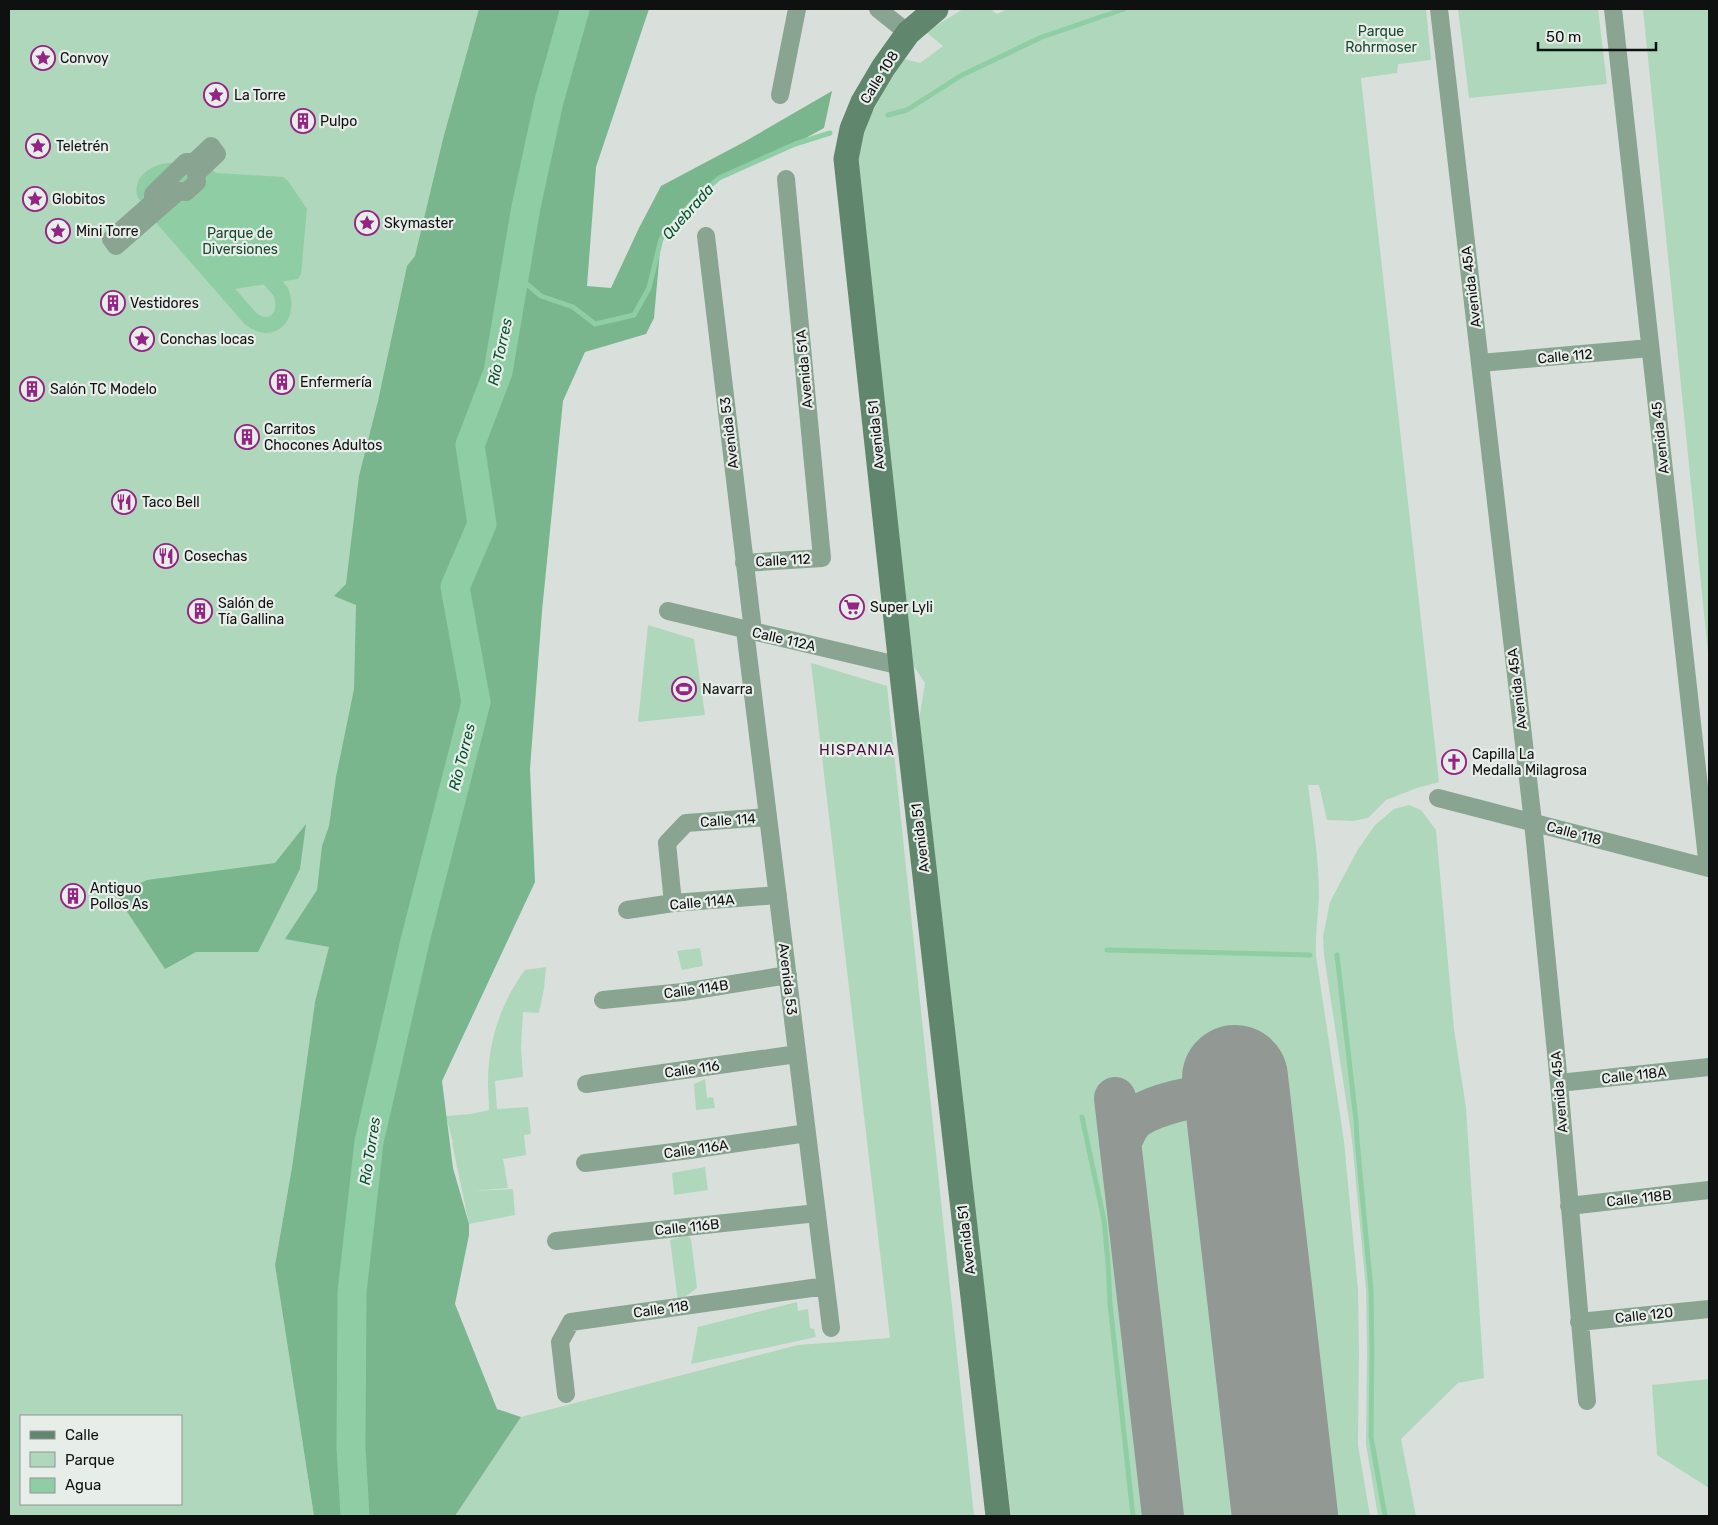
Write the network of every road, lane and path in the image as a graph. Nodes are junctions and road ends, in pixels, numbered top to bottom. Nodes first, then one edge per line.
1 (797, 9) edge
2 (878, 9) edge
3 (936, 9) edge
4 (1439, 9) edge
5 (1613, 9) edge
6 (908, 33) junction
7 (780, 95) dead end
8 (211, 146) joint
9 (846, 159) joint
10 (786, 179) dead end
11 (706, 236) dead end
12 (1650, 348) junction
13 (1480, 363) junction
14 (822, 558) joint
15 (744, 563) junction
16 (668, 612) dead end
17 (749, 630) junction
18 (901, 666) junction
19 (1438, 798) dead end
20 (768, 817) junction
21 (1533, 822) junction
22 (1709, 868) edge
23 (778, 895) junction
24 (673, 904) junction
25 (627, 910) dead end
26 (788, 975) junction
27 (603, 1000) dead end
28 (797, 1054) junction
29 (1709, 1067) edge
30 (1559, 1083) junction
31 (586, 1084) dead end
32 (807, 1133) junction
33 (584, 1163) dead end
34 (1709, 1190) edge
35 (1569, 1206) junction
36 (817, 1213) junction
37 (556, 1241) dead end
38 (826, 1286) junction
39 (1709, 1309) edge
40 (1579, 1322) junction
41 (831, 1328) dead end
42 (566, 1394) dead end
43 (1587, 1401) dead end
44 (998, 1516) edge

1 - 7 street
2 - 6 street
3 - 6 main road, Calle 108
4 - 13 street, Avenida 45A
5 - 12 street, Avenida 45
6 - 9 main road, Calle 108
8 - 8 street
9 - 18 main road, Avenida 51
10 - 14 street, Avenida 51A
11 - 15 street, Avenida 53
12 - 13 street, Calle 112
12 - 22 street, Avenida 45
13 - 21 street, Avenida 45A
14 - 15 street, Calle 112
15 - 17 street, Avenida 53
16 - 17 street, Calle 112A
17 - 18 street, Calle 112A
17 - 20 street, Avenida 53
18 - 44 main road, Avenida 51
19 - 21 street, Calle 118
20 - 23 street, Avenida 53
20 - 24 street, Calle 114
21 - 22 street, Calle 118
21 - 30 street, Avenida 45A
23 - 24 street, Calle 114A
23 - 26 street, Avenida 53
24 - 25 street, Calle 114A
26 - 27 street, Calle 114B
26 - 28 street, Avenida 53
28 - 31 street, Calle 116
28 - 32 street, Avenida 53
29 - 30 street, Calle 118A
30 - 35 street, Avenida 45A
32 - 33 street, Calle 116A
32 - 36 street, Avenida 53
34 - 35 street, Calle 118B
35 - 40 street, Avenida 45A
36 - 37 street, Calle 116B
36 - 38 street, Avenida 53
38 - 41 street, Avenida 53
38 - 42 street, Calle 118
39 - 40 street, Calle 120
40 - 43 street, Avenida 45A

